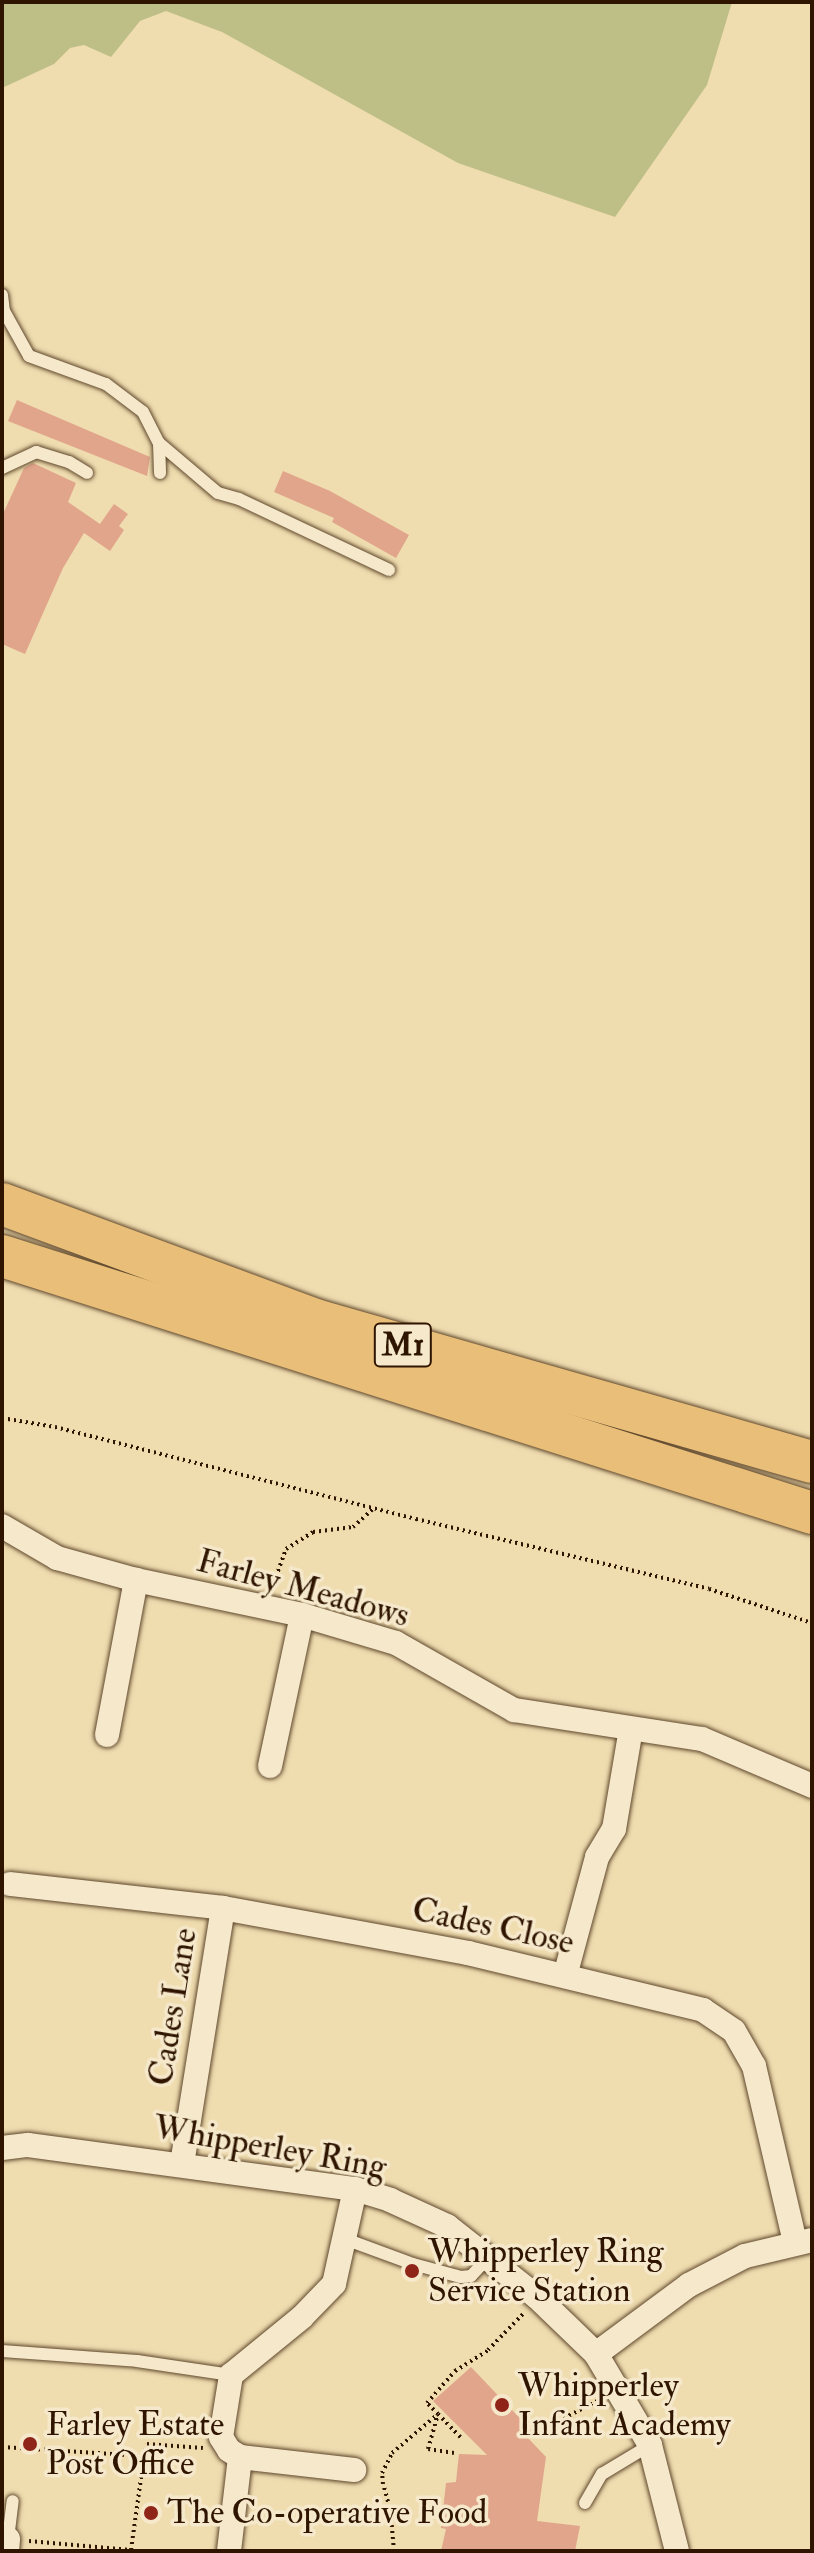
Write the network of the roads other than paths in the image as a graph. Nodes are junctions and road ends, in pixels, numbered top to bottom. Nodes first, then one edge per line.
1 (2, 295) edge
2 (4, 311) junction
3 (2, 325) edge
4 (159, 443) junction
5 (2, 468) edge
6 (87, 473) dead end
7 (160, 473) dead end
8 (389, 570) dead end
9 (2, 1204) edge
10 (2, 1256) edge
11 (812, 1462) edge
12 (812, 1513) edge
13 (2, 1526) edge
14 (136, 1580) junction
15 (302, 1615) junction
16 (631, 1729) junction
17 (107, 1735) dead end
18 (270, 1766) dead end
19 (812, 1786) edge
20 (6, 1888) edge
21 (223, 1908) junction
22 (565, 1976) junction
23 (2, 2148) edge
24 (182, 2164) junction
25 (355, 2189) junction
26 (345, 2239) junction
27 (803, 2241) edge
28 (489, 2257) junction
29 (2, 2351) edge
30 (596, 2354) junction
31 (231, 2375) junction
32 (650, 2445) junction
33 (234, 2453) junction
34 (354, 2470) dead end
35 (13, 2501) dead end
36 (585, 2503) dead end
37 (7, 2545) edge
38 (229, 2551) edge
39 (677, 2551) edge

1 - 2 lane
2 - 3 lane
2 - 4 lane
4 - 7 lane
4 - 8 lane
5 - 6 lane
9 - 11 highway, M1
10 - 12 highway, M1
13 - 14 street, Farley Meadows
14 - 15 street, Farley Meadows
14 - 17 street
15 - 16 street, Farley Meadows
15 - 18 street
16 - 19 street, Farley Meadows
16 - 22 street
20 - 21 street, Cades Close
21 - 22 street, Cades Close
21 - 24 street, Cades Lane
22 - 27 street, Cades Close
23 - 24 street, Whipperley Ring
24 - 25 street, Whipperley Ring
25 - 26 street
25 - 28 street, Whipperley Ring
26 - 28 lane
26 - 31 street
27 - 30 street
28 - 30 street, Whipperley Ring
29 - 31 lane
30 - 32 street, Whipperley Ring
31 - 33 street
32 - 36 lane
32 - 39 street, Whipperley Ring
33 - 34 street
33 - 38 street
35 - 37 lane

